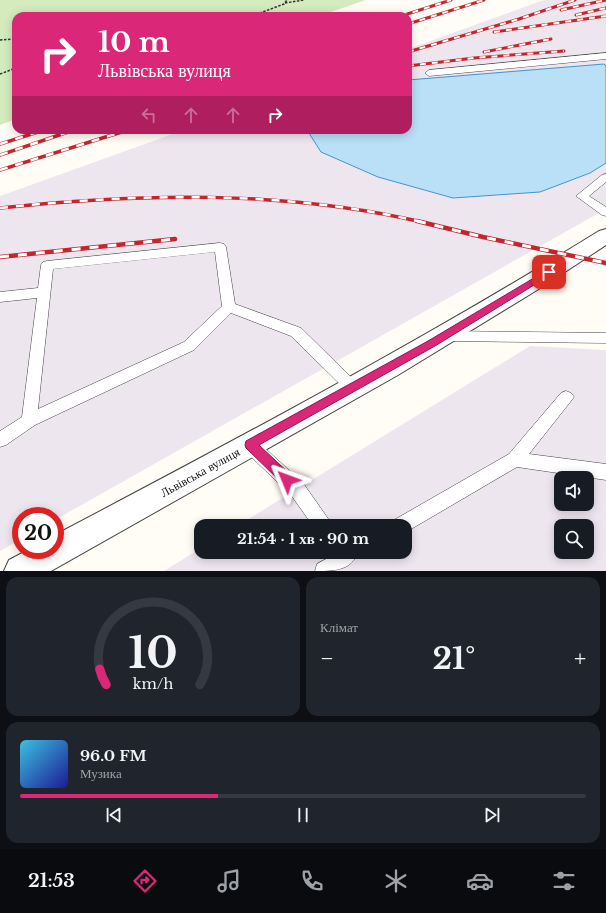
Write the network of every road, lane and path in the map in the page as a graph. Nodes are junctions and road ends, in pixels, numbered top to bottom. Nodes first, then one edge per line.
1 (287, 0) edge
2 (304, 0) edge
3 (284, 4) junction
4 (263, 12) edge
5 (12, 39) edge
6 (0, 40) edge
7 (606, 56) edge
8 (12, 70) edge
9 (429, 73) dead end
10 (0, 74) edge
11 (606, 177) edge
12 (606, 212) edge
13 (606, 236) edge
14 (44, 292) junction
15 (0, 297) edge
16 (229, 307) junction
17 (444, 336) junction
18 (606, 338) edge
19 (353, 388) junction
20 (566, 397) dead end
21 (29, 420) junction
22 (0, 440) edge
23 (250, 445) junction
24 (515, 459) junction
25 (606, 472) edge
26 (318, 519) edge
27 (412, 519) edge
28 (341, 559) edge
29 (20, 571) edge
30 (324, 571) edge

1 - 3 path
2 - 3 path
3 - 4 path
5 - 6 path
7 - 9 lane
8 - 10 path
11 - 12 lane
13 - 17 street, Львівська вулиця
14 - 15 lane
14 - 16 lane
14 - 21 lane
16 - 19 lane
16 - 21 lane
17 - 18 lane
17 - 19 street, Львівська вулиця
19 - 23 street, Львівська вулиця
20 - 24 lane
21 - 22 lane
23 - 26 lane
23 - 29 street, Львівська вулиця
24 - 25 lane
24 - 27 lane
28 - 30 lane

